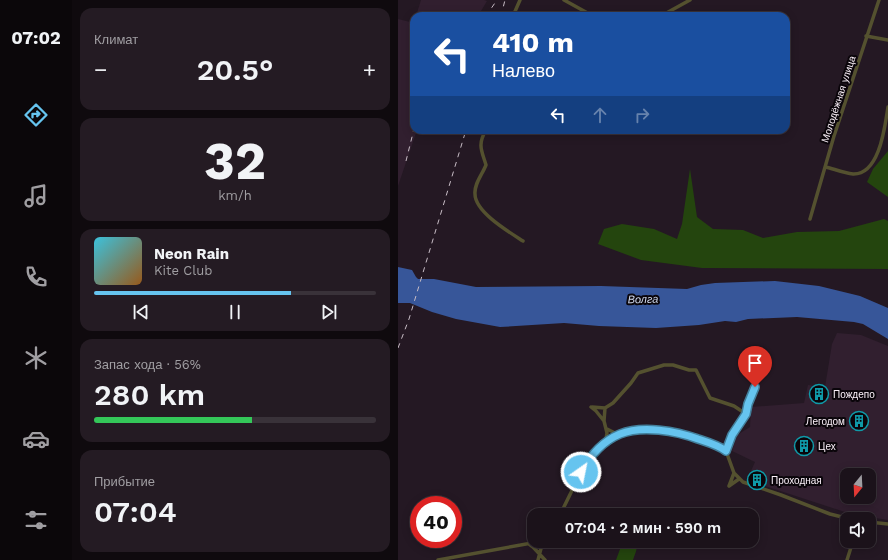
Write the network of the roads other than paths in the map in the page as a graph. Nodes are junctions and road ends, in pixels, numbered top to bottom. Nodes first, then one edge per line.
1 (520, 0) edge
2 (564, 0) edge
3 (690, 0) edge
4 (879, 0) edge
5 (515, 12) edge
6 (586, 12) edge
7 (668, 12) edge
8 (866, 36) junction
9 (888, 40) edge
10 (888, 107) edge
11 (484, 134) edge
12 (826, 167) junction
13 (810, 219) dead end
14 (523, 241) dead end
15 (755, 387) dead end
16 (605, 408) junction
17 (746, 414) junction
18 (604, 422) junction
19 (607, 428) junction
20 (620, 434) junction
21 (605, 444) junction
22 (726, 451) junction
23 (734, 473) junction
24 (739, 479) junction
25 (564, 508) edge
26 (840, 516) edge
27 (876, 523) edge
28 (888, 524) edge
29 (527, 544) edge
30 (534, 548) edge
31 (541, 548) edge
32 (851, 548) edge
33 (540, 554) junction
34 (438, 560) edge
35 (538, 560) edge
36 (545, 560) edge
37 (847, 560) edge

1 - 5 street
2 - 6 street
3 - 7 street
4 - 8 street, Молодёжная улица
8 - 9 street
8 - 12 street, Молодёжная улица
10 - 12 street
11 - 14 street
12 - 13 street, Молодёжная улица
15 - 17 street
16 - 17 street
16 - 18 street
16 - 18 street
17 - 22 street
18 - 19 street
19 - 20 street
19 - 21 street
20 - 21 street
20 - 22 street
21 - 25 street
22 - 23 street
23 - 24 street
23 - 24 street
24 - 26 street
27 - 28 street
29 - 34 street
30 - 33 street
31 - 33 street
32 - 37 street
33 - 35 street
33 - 36 street

